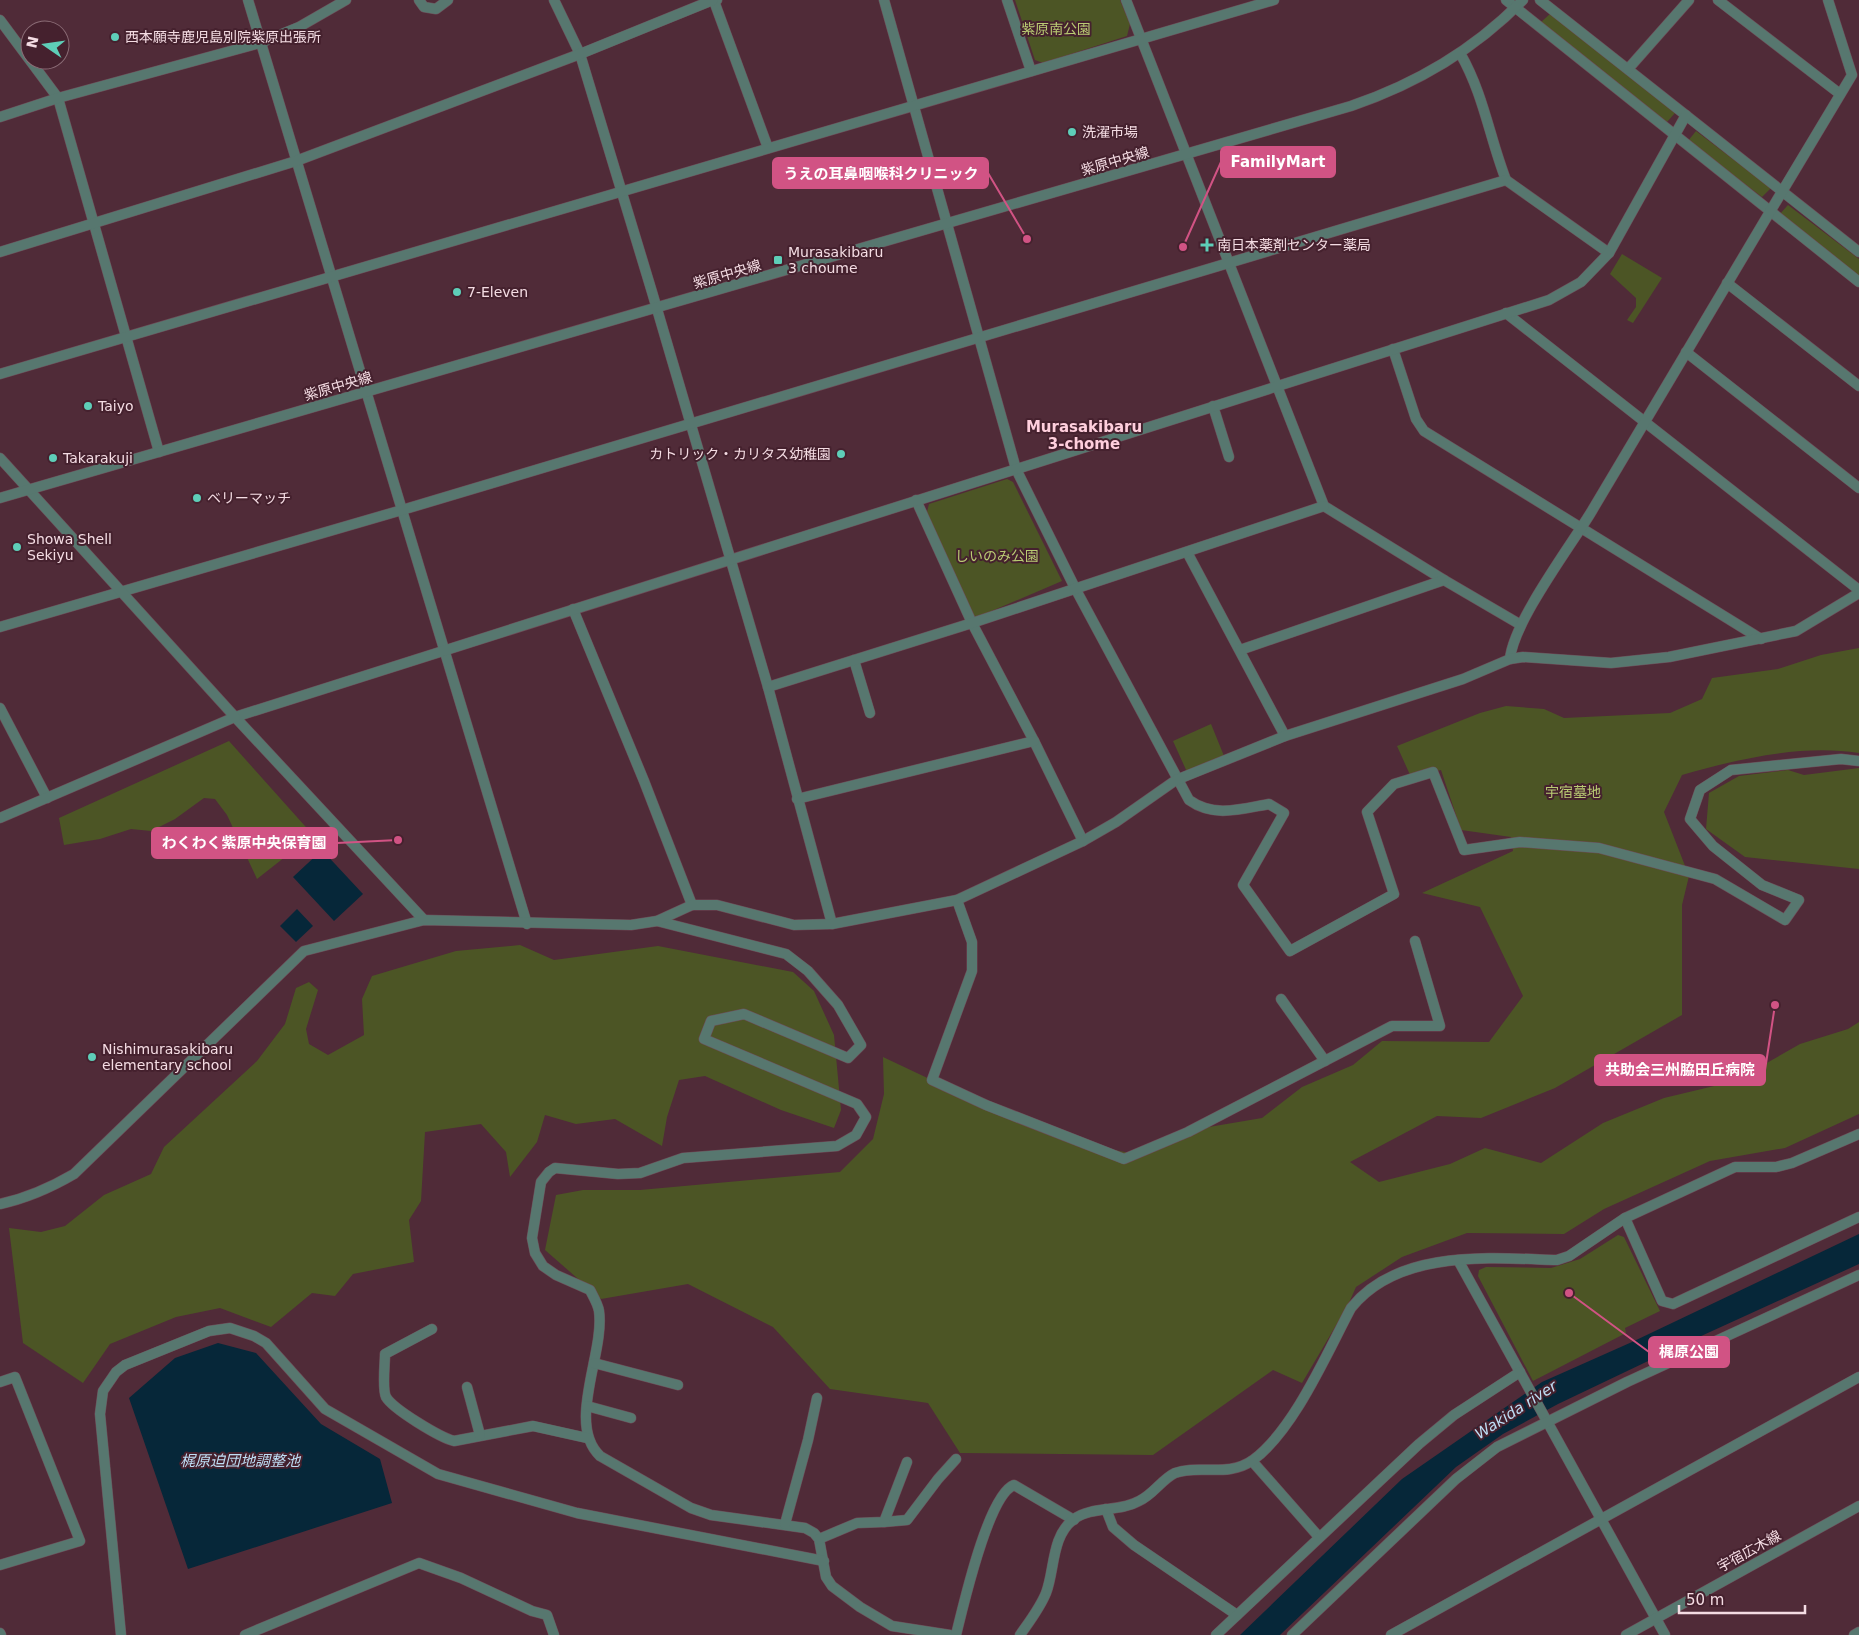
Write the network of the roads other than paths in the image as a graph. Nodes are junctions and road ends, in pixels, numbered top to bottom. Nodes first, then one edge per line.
1 (248, 0) edge
2 (346, 0) edge
3 (419, 0) edge
4 (448, 0) edge
5 (554, 0) edge
6 (715, 0) edge
7 (884, 0) edge
8 (1007, 0) edge
9 (1126, 0) edge
10 (1274, 0) edge
11 (1506, 0) edge
12 (1540, 0) edge
13 (1689, 0) edge
14 (1718, 0) edge
15 (1828, 0) edge
16 (1247, 4) edge
17 (1519, 4) edge
18 (0, 20) edge
19 (1142, 39) junction
20 (260, 43) junction
21 (1460, 53) junction
22 (580, 54) junction
23 (1628, 69) junction
24 (1031, 71) junction
25 (1855, 74) edge
26 (1840, 94) junction
27 (58, 98) junction
28 (914, 106) junction
29 (1686, 115) junction
30 (0, 117) edge
31 (1676, 135) junction
32 (768, 148) junction
33 (1187, 154) junction
34 (296, 161) junction
35 (1506, 180) junction
36 (1782, 191) junction
37 (622, 193) junction
38 (1770, 211) junction
39 (93, 224) junction
40 (947, 224) junction
41 (0, 252) edge
42 (1859, 252) edge
43 (1609, 253) junction
44 (1230, 263) junction
45 (331, 276) junction
46 (1859, 282) edge
47 (1728, 283) junction
48 (656, 308) junction
49 (1506, 313) junction
50 (128, 336) junction
51 (980, 337) junction
52 (1393, 349) junction
53 (1686, 352) junction
54 (0, 374) edge
55 (1277, 386) junction
56 (1859, 386) edge
57 (366, 392) junction
58 (1213, 406) junction
59 (1645, 421) junction
60 (689, 423) junction
61 (159, 452) junction
62 (1229, 457) dead end
63 (0, 458) edge
64 (1016, 469) junction
65 (1859, 488) edge
66 (29, 489) junction
67 (0, 498) edge
68 (916, 500) junction
69 (1324, 506) junction
70 (402, 510) junction
71 (1581, 528) junction
72 (1187, 552) junction
73 (728, 559) junction
74 (1444, 580) junction
75 (1075, 588) junction
76 (122, 592) junction
77 (1859, 592) edge
78 (573, 610) junction
79 (972, 623) junction
80 (1521, 624) junction
81 (0, 627) edge
82 (1761, 638) junction
83 (1240, 650) junction
84 (444, 651) junction
85 (1510, 659) junction
86 (854, 660) junction
87 (768, 687) junction
88 (0, 708) edge
89 (870, 712) dead end
90 (236, 717) junction
91 (3, 719) edge
92 (1285, 736) junction
93 (1034, 741) junction
94 (1859, 761) edge
95 (1176, 780) junction
96 (47, 798) junction
97 (797, 799) junction
98 (0, 818) edge
99 (1083, 841) junction
100 (957, 900) junction
101 (692, 905) junction
102 (424, 920) junction
103 (657, 921) junction
104 (527, 924) junction
105 (832, 924) junction
106 (1414, 941) dead end
107 (1281, 999) dead end
108 (1324, 1061) junction
109 (1859, 1134) edge
110 (0, 1204) edge
111 (1859, 1217) edge
112 (1625, 1218) junction
113 (1458, 1260) junction
114 (1859, 1275) edge
115 (432, 1329) dead end
116 (594, 1363) junction
117 (1522, 1375) junction
118 (1859, 1377) edge
119 (0, 1382) edge
120 (678, 1385) dead end
121 (467, 1387) dead end
122 (817, 1398) dead end
123 (587, 1406) junction
124 (632, 1418) dead end
125 (1546, 1419) junction
126 (480, 1435) junction
127 (587, 1438) junction
128 (956, 1459) dead end
129 (1252, 1461) junction
130 (907, 1462) dead end
131 (1859, 1506) edge
132 (1106, 1509) junction
133 (1601, 1519) junction
134 (1074, 1520) junction
135 (884, 1522) junction
136 (785, 1524) junction
137 (1319, 1538) junction
138 (819, 1539) junction
139 (824, 1561) junction
140 (0, 1565) edge
141 (1237, 1614) junction
142 (1656, 1618) junction
143 (1859, 1632) edge
144 (121, 1635) edge
145 (245, 1635) edge
146 (554, 1635) edge
147 (950, 1635) edge
148 (956, 1635) edge
149 (1020, 1635) edge
150 (1216, 1635) edge
151 (1292, 1635) edge
152 (1391, 1635) edge
153 (1626, 1635) edge
154 (1666, 1635) edge
155 (1854, 1635) edge

1 - 20 street
2 - 20 street
3 - 4 street
5 - 22 street
6 - 22 street
6 - 32 street
7 - 28 street
8 - 24 street
9 - 19 street
10 - 16 street
11 - 17 street
12 - 23 street
13 - 23 street
14 - 26 street
15 - 25 street
16 - 19 street
17 - 21 street, 紫原中央線
17 - 31 street
18 - 27 street
19 - 24 street
19 - 33 street
20 - 27 street
20 - 34 street
21 - 33 street, 紫原中央線
21 - 35 street
22 - 34 street
22 - 37 street
23 - 29 street
24 - 28 street
25 - 26 street
26 - 36 street
27 - 30 street
27 - 39 street
28 - 32 street
28 - 40 street
29 - 31 street
29 - 36 street
31 - 38 street
31 - 43 street
32 - 37 street
33 - 40 street, 紫原中央線
33 - 44 street
34 - 39 street
34 - 45 street
35 - 43 street
35 - 44 street
36 - 38 street
36 - 42 street
37 - 45 street
37 - 48 street
38 - 46 street
38 - 47 street
39 - 41 street
39 - 50 street
40 - 48 street, 紫原中央線
40 - 51 street
43 - 49 street
44 - 51 street
44 - 55 street
45 - 50 street
45 - 57 street
47 - 53 street
47 - 56 street
48 - 57 street, 紫原中央線
48 - 60 street
49 - 52 street
49 - 59 street
50 - 54 street
50 - 61 street
51 - 60 street
51 - 64 street
52 - 55 street
52 - 71 street
53 - 59 street
53 - 65 street
55 - 58 street
55 - 69 street
57 - 61 street, 紫原中央線
57 - 70 street
58 - 62 street
58 - 64 street
59 - 71 street
59 - 77 street
60 - 70 street
60 - 73 street
61 - 66 street, 紫原中央線
63 - 66 street
64 - 68 street
64 - 75 street
66 - 67 street, 紫原中央線
66 - 76 street
68 - 73 street
68 - 79 street
69 - 72 street
69 - 74 street
70 - 76 street
70 - 84 street
71 - 80 street
71 - 82 street
72 - 75 street
72 - 83 street
73 - 78 street
73 - 87 street
74 - 80 street
74 - 83 street
75 - 79 street
75 - 95 street
76 - 81 street
76 - 90 street
77 - 82 street
78 - 84 street
78 - 101 street
79 - 86 street
79 - 93 street
80 - 85 street
82 - 85 street
83 - 92 street
84 - 90 street
84 - 104 street
85 - 92 street
86 - 87 street
86 - 89 street
87 - 97 street
88 - 91 street
90 - 96 street
90 - 102 street
91 - 96 street
92 - 95 street
93 - 97 street
93 - 99 street
94 - 95 street
95 - 99 street
96 - 98 street
97 - 105 street
99 - 100 street
100 - 105 street
100 - 108 street
101 - 103 street
101 - 105 street
102 - 104 street
102 - 110 street
103 - 104 street
103 - 116 street
106 - 108 street
107 - 108 street
109 - 112 street
111 - 112 street
112 - 113 street
113 - 117 street
113 - 129 street
114 - 125 street
115 - 126 street
116 - 120 street
116 - 123 street
117 - 125 street
117 - 137 street
118 - 133 street
119 - 140 street
121 - 126 street
122 - 136 street
123 - 124 street
123 - 127 street
125 - 133 street
125 - 151 street
126 - 127 street
127 - 136 street
128 - 135 street
129 - 132 street
129 - 137 street
130 - 135 street
131 - 142 street, 宇宿広木線
132 - 134 street
132 - 141 street
133 - 142 street
133 - 152 street
134 - 148 street
134 - 149 street
135 - 138 street
136 - 138 street
137 - 141 street
138 - 139 street
139 - 144 street
139 - 147 street
141 - 150 street
142 - 153 street, 宇宿広木線
142 - 154 street
143 - 155 street
145 - 146 street

